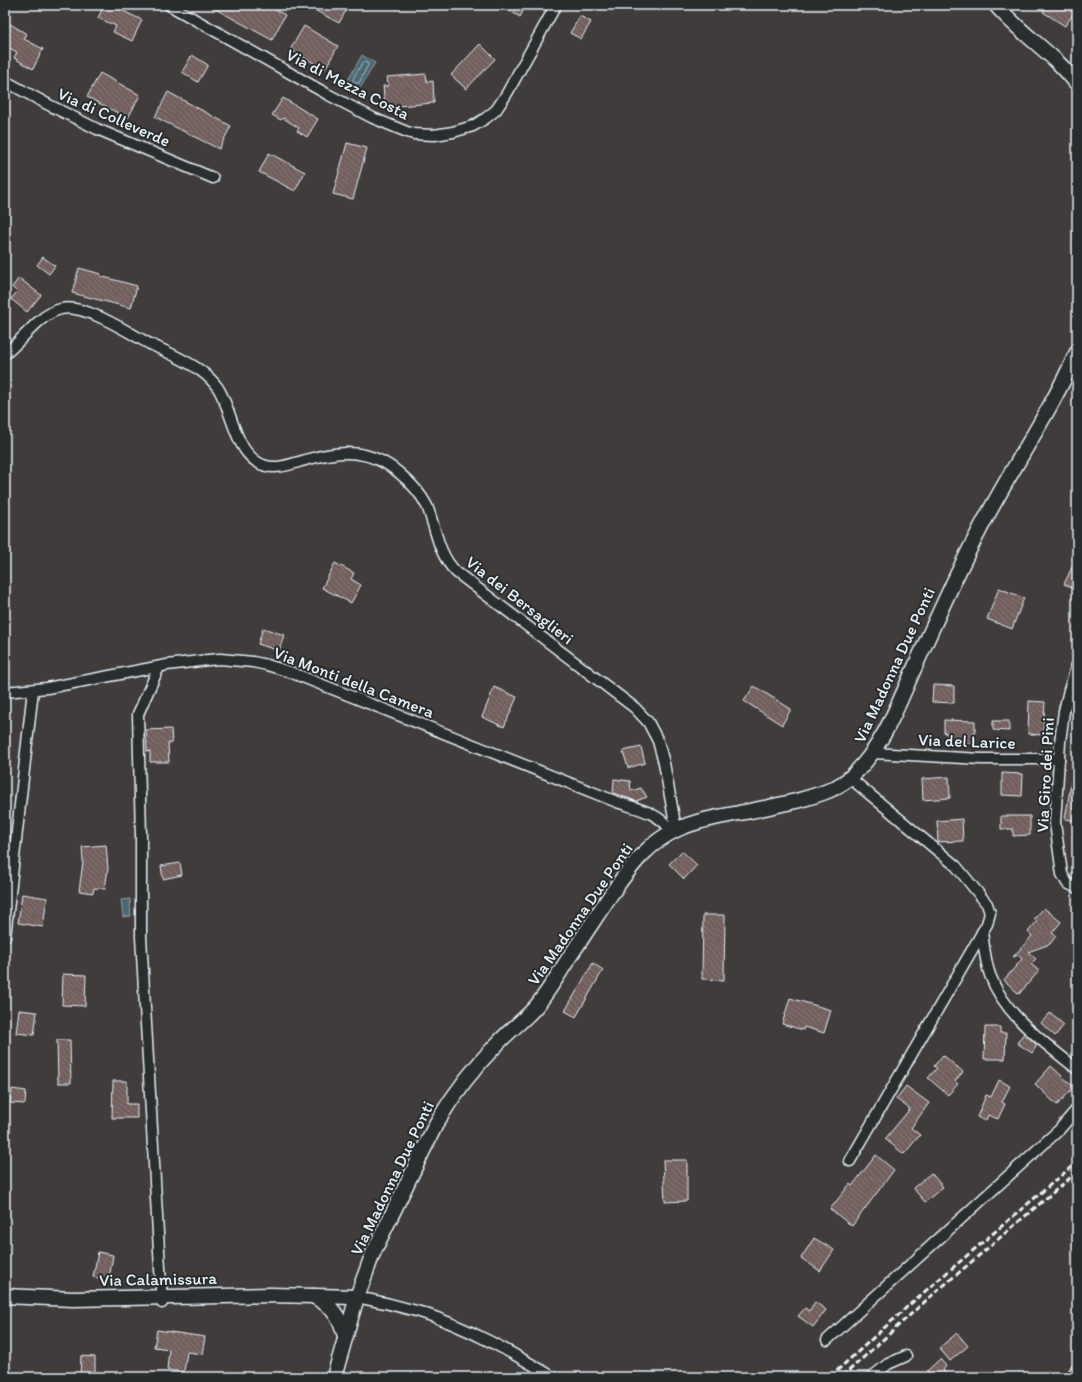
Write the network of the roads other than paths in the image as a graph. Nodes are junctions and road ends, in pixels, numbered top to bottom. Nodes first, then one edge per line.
1 (169, 5) edge
2 (556, 5) edge
3 (996, 5) edge
4 (5, 81) edge
5 (1077, 84) edge
6 (213, 178) dead end
7 (1077, 352) edge
8 (5, 354) edge
9 (1077, 665) edge
10 (159, 666) junction
11 (33, 690) junction
12 (5, 692) edge
13 (873, 753) junction
14 (1059, 759) junction
15 (850, 778) junction
16 (674, 831) junction
17 (1075, 884) edge
18 (982, 932) junction
19 (5, 937) edge
20 (1077, 1069) edge
21 (1077, 1109) edge
22 (850, 1162) dead end
23 (311, 1295) junction
24 (5, 1296) edge
25 (357, 1297) junction
26 (162, 1300) junction
27 (345, 1336) junction
28 (827, 1340) dead end
29 (906, 1356) dead end
30 (1077, 1368) edge
31 (334, 1377) edge
32 (553, 1377) edge
33 (872, 1377) edge
34 (1072, 1377) edge

1 - 2 street, Via di Mezza Costa
3 - 5 main road
4 - 6 street, Via di Colleverde
7 - 13 main road, Via Madonna Due Ponti
8 - 16 street, Via dei Bersaglieri
9 - 14 street, Via Giro dei Pini
10 - 11 street, Via Monti della Camera
10 - 16 street, Via Monti della Camera
10 - 26 street
11 - 12 street, Via Monti della Camera
11 - 19 street
13 - 14 street, Via del Larice
13 - 15 main road, Via Madonna Due Ponti
14 - 17 street, Via Giro dei Pini
15 - 16 main road, Via Madonna Due Ponti
15 - 18 street
16 - 25 main road, Via Madonna Due Ponti
18 - 20 street
18 - 22 street
21 - 28 street
23 - 25 main road, Via Calamissura
23 - 26 main road, Via Calamissura
23 - 27 main road
24 - 26 main road, Via Calamissura
25 - 27 main road, Via Madonna Due Ponti
25 - 32 street
27 - 31 main road, Via Madonna Due Ponti
29 - 33 street
30 - 34 street

